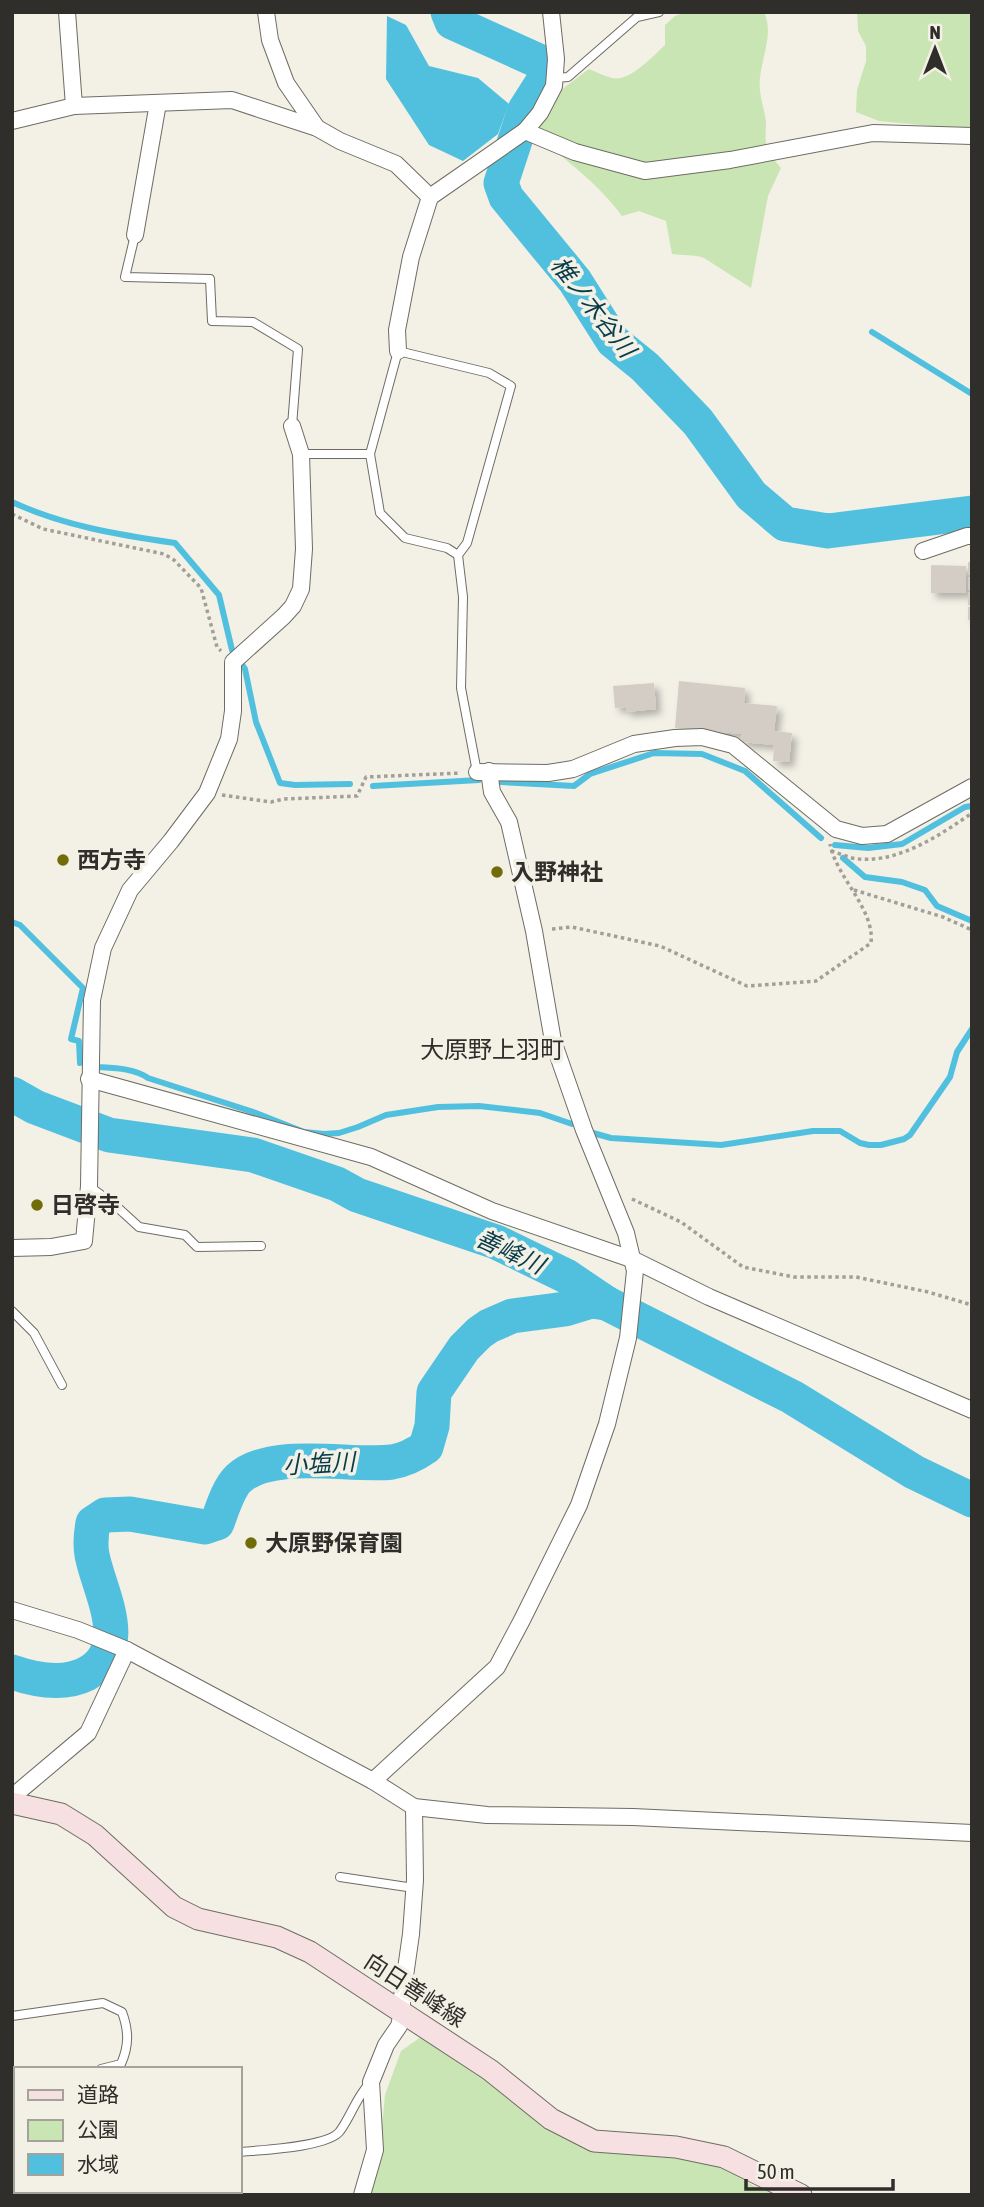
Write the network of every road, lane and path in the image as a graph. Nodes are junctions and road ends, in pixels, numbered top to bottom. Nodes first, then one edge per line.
1 (67, 12) edge
2 (266, 12) edge
3 (551, 12) edge
4 (659, 12) edge
5 (554, 78) junction
6 (158, 103) junction
7 (74, 106) junction
8 (12, 121) edge
9 (317, 128) junction
10 (525, 131) junction
11 (972, 136) edge
12 (430, 197) junction
13 (135, 235) joint
14 (398, 351) junction
15 (292, 426) joint
16 (302, 454) junction
17 (370, 454) junction
18 (12, 514) edge
19 (972, 536) edge
20 (923, 551) dead end
21 (458, 555) junction
22 (236, 660) junction
23 (483, 772) junction
24 (972, 787) edge
25 (207, 793) junction
26 (831, 825) junction
27 (853, 890) junction
28 (972, 930) edge
29 (534, 931) junction
30 (89, 1085) junction
31 (89, 1186) junction
32 (608, 1188) junction
33 (261, 1246) dead end
34 (12, 1248) edge
35 (634, 1266) junction
36 (972, 1305) edge
37 (12, 1311) edge
38 (62, 1385) dead end
39 (972, 1410) edge
40 (12, 1610) edge
41 (123, 1649) junction
42 (373, 1781) junction
43 (13, 1802) edge
44 (414, 1807) junction
45 (972, 1833) edge
46 (340, 1877) dead end
47 (414, 1888) junction
48 (402, 2013) junction
49 (12, 2016) edge
50 (109, 2067) edge
51 (370, 2082) junction
52 (242, 2152) edge
53 (362, 2195) edge
54 (801, 2195) edge

1 - 7 street
2 - 9 street
3 - 5 street
4 - 5 lane
5 - 10 street
6 - 7 street
6 - 9 street
6 - 13 street
7 - 8 street
9 - 12 street
10 - 11 street
10 - 12 street
12 - 14 street
13 - 15 lane
14 - 17 lane
14 - 21 lane
15 - 16 street
16 - 17 lane
16 - 22 street
17 - 21 lane
18 - 22 path
19 - 20 street
21 - 23 lane
22 - 25 street
23 - 25 path
23 - 26 street
23 - 29 street
24 - 26 street
25 - 30 street
26 - 27 path
27 - 28 path
27 - 29 path
29 - 32 street
30 - 31 street
30 - 35 street
31 - 33 lane
31 - 34 street
32 - 35 street
32 - 36 path
35 - 39 street
35 - 42 street
37 - 38 lane
40 - 41 street
41 - 42 street
41 - 43 street
42 - 44 street
43 - 48 main road, 向日善峰線
44 - 45 street
44 - 47 street
46 - 47 lane
47 - 48 street
48 - 51 street
48 - 54 main road, 向日善峰線
49 - 50 lane
51 - 52 lane
51 - 53 street

